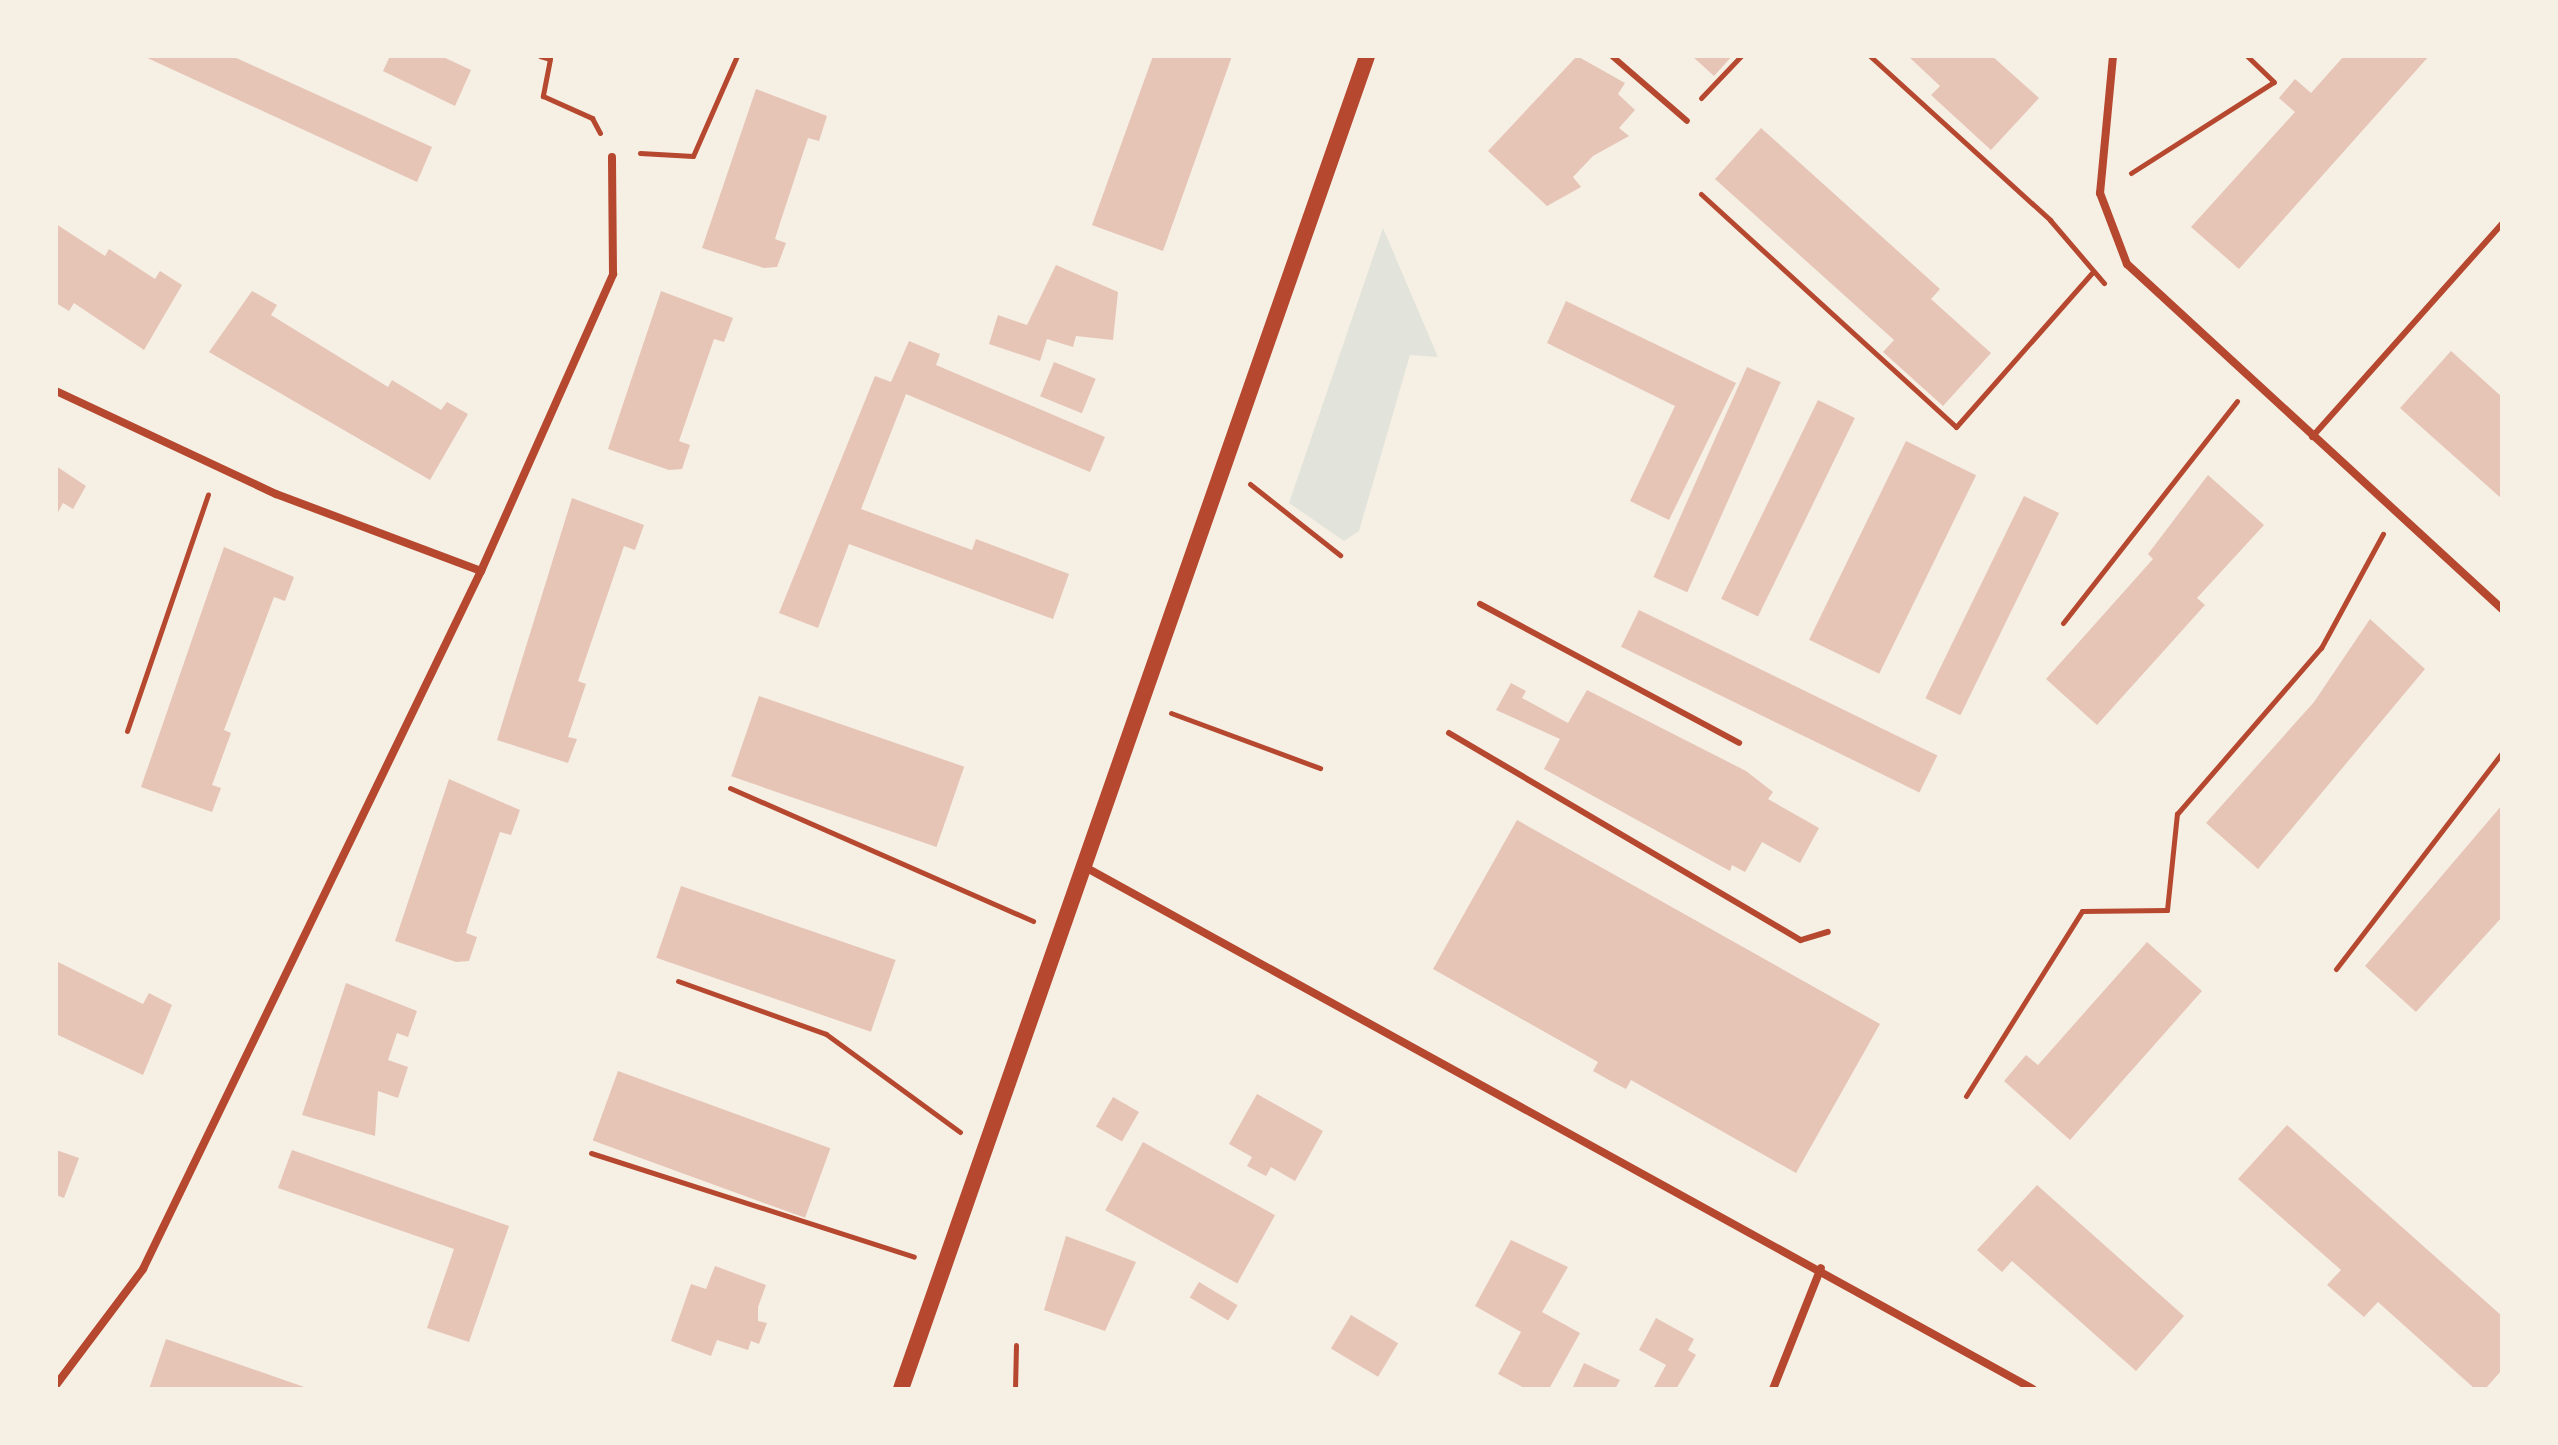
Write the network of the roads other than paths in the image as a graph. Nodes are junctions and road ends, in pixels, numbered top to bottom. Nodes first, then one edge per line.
1 (1367, 56) edge
2 (1612, 56) edge
3 (2113, 56) edge
4 (1687, 121) dead end
5 (612, 157) road end
6 (2502, 224) edge
7 (56, 391) edge
8 (2312, 437) junction
9 (481, 571) junction
10 (1480, 604) dead end
11 (2502, 609) edge
12 (1449, 733) dead end
13 (1739, 743) dead end
14 (1085, 867) junction
15 (1828, 932) dead end
16 (1821, 1268) junction
17 (56, 1385) edge
18 (901, 1389) edge
19 (1773, 1389) edge
20 (2033, 1389) edge

1 - 14 main road
2 - 4 lane
3 - 8 street
5 - 9 street
6 - 8 lane
7 - 9 street
8 - 11 street
9 - 17 street
10 - 13 lane
12 - 15 lane
14 - 16 street
14 - 18 main road
16 - 19 street
16 - 20 street

